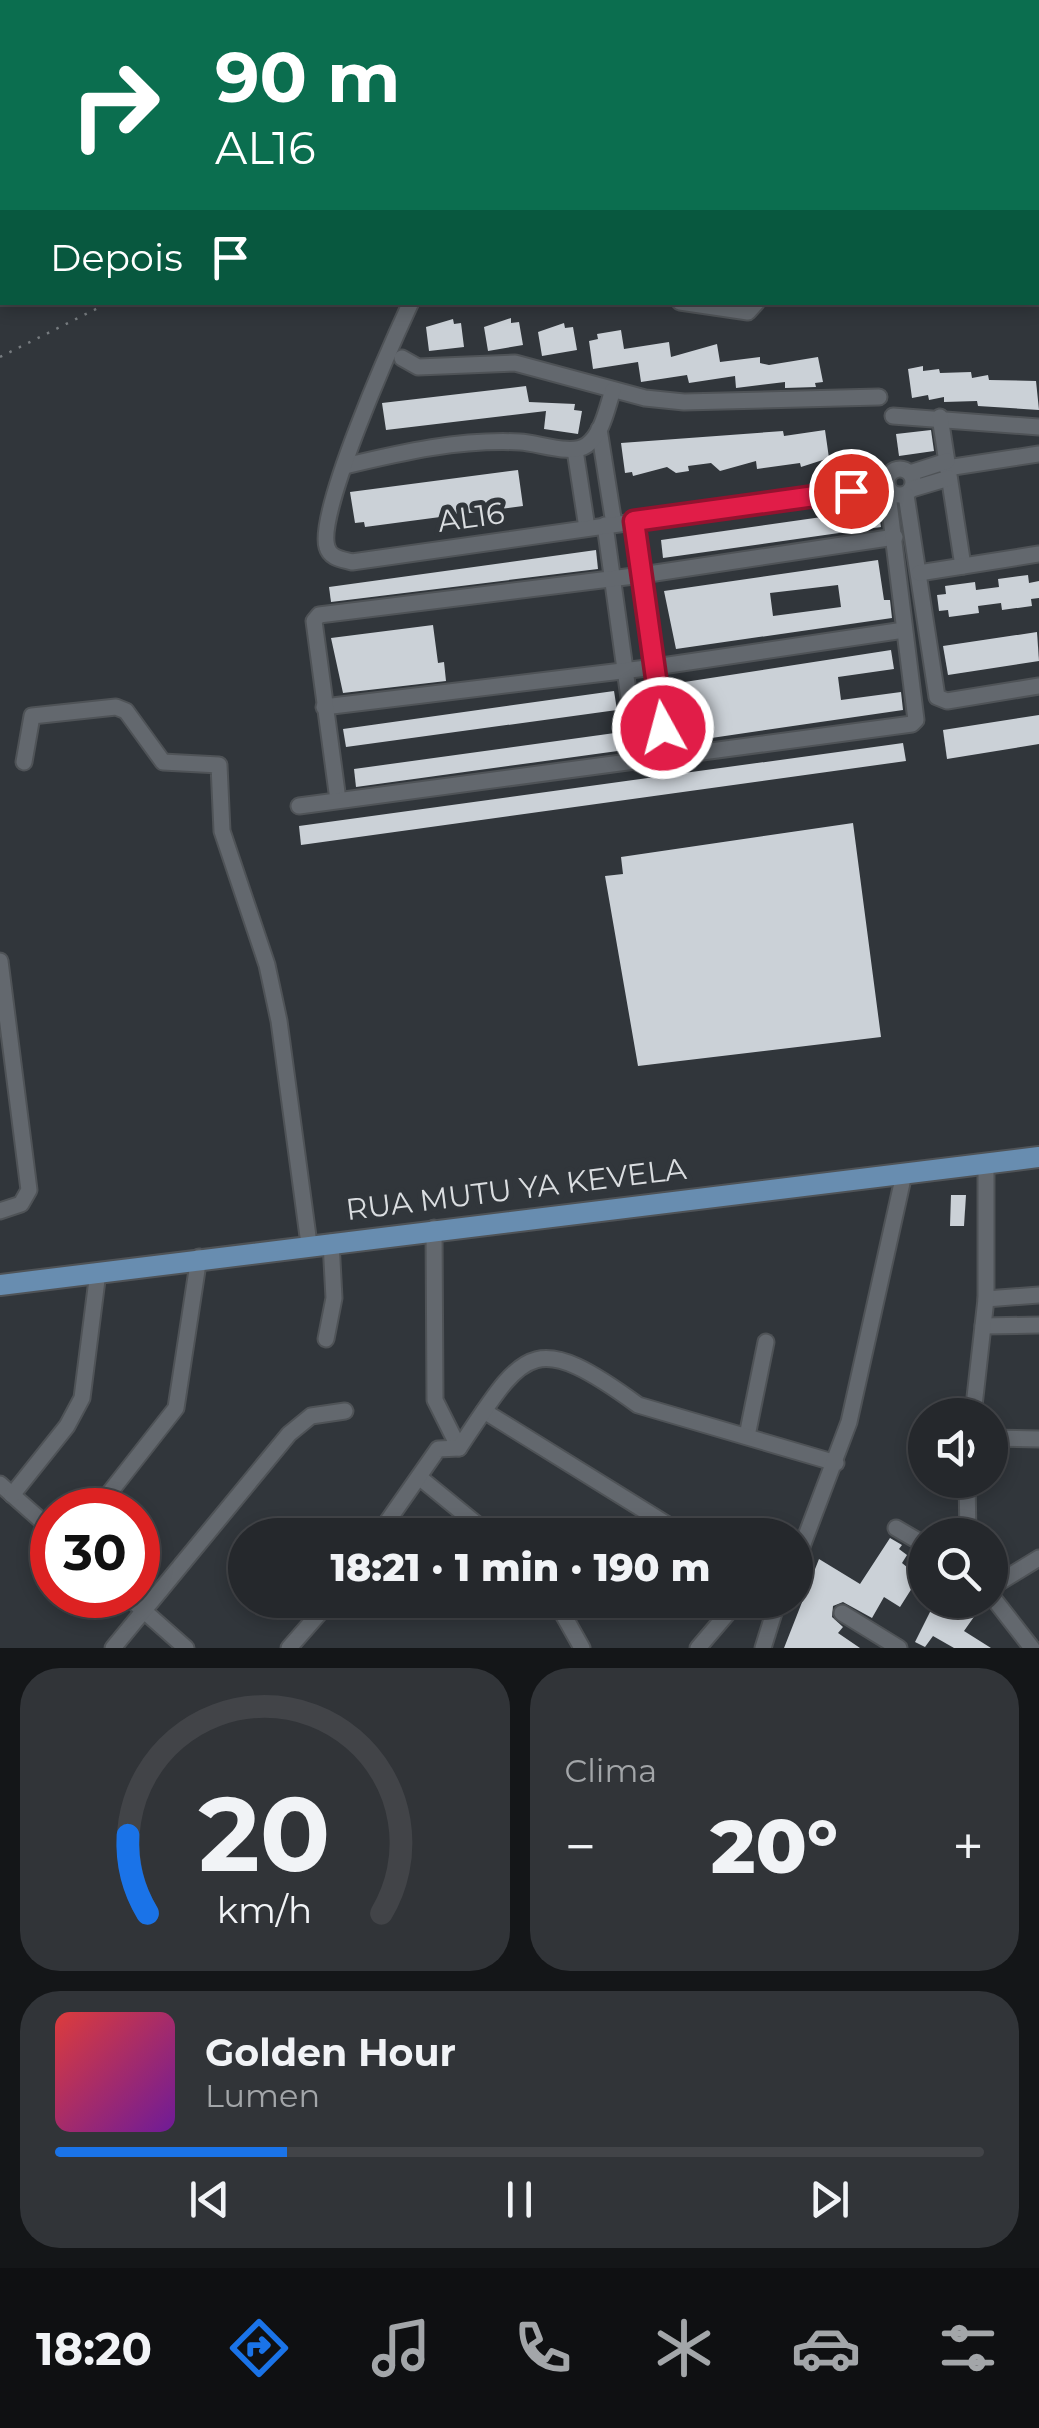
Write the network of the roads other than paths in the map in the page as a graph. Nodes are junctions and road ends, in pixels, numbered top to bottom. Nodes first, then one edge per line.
1 (410, 305) edge
2 (700, 305) edge
3 (755, 305) edge
4 (402, 358) dead end
5 (613, 390) junction
6 (880, 397) dead end
7 (894, 416) dead end
8 (940, 417) junction
9 (1039, 427) edge
10 (600, 428) junction
11 (575, 450) junction
12 (1039, 454) edge
13 (345, 466) junction
14 (948, 469) junction
15 (887, 486) junction
16 (909, 486) junction
17 (634, 521) junction
18 (610, 524) junction
19 (587, 528) junction
20 (895, 537) junction
21 (1039, 554) edge
22 (963, 566) junction
23 (919, 573) junction
24 (642, 575) junction
25 (613, 579) junction
26 (904, 630) junction
27 (655, 666) junction
28 (626, 670) junction
29 (1039, 686) edge
30 (324, 707) junction
31 (667, 759) junction
32 (24, 762) dead end
33 (638, 763) junction
34 (338, 800) junction
35 (298, 806) dead end
36 (0, 961) edge
37 (1039, 1157) edge
38 (986, 1162) junction
39 (904, 1174) junction
40 (0, 1211) edge
41 (434, 1228) junction
42 (320, 1243) junction
43 (200, 1257) junction
44 (98, 1272) junction
45 (0, 1284) edge
46 (1039, 1295) edge
47 (986, 1298) junction
48 (1039, 1325) edge
49 (982, 1326) junction
50 (326, 1339) dead end
51 (766, 1342) dead end
52 (975, 1398) edge
53 (345, 1410) dead end
54 (484, 1411) junction
55 (747, 1436) junction
56 (1008, 1438) edge
57 (1039, 1439) edge
58 (459, 1448) junction
59 (836, 1463) junction
60 (419, 1477) junction
61 (113, 1488) edge
62 (6, 1490) edge
63 (30, 1511) edge
64 (390, 1518) edge
65 (469, 1518) edge
66 (657, 1518) edge
67 (813, 1521) edge
68 (896, 1528) dead end
69 (908, 1535) edge
70 (1039, 1558) edge
71 (1008, 1579) edge
72 (160, 1587) edge
73 (842, 1614) dead end
74 (135, 1618) edge
75 (151, 1618) edge
76 (315, 1618) edge
77 (565, 1618) edge
78 (724, 1618) edge
79 (773, 1618) edge
80 (1008, 1618) edge
81 (1018, 1633) junction
82 (113, 1648) edge
83 (186, 1648) edge
84 (289, 1648) edge
85 (582, 1648) edge
86 (698, 1648) edge
87 (764, 1648) edge
88 (898, 1648) edge
89 (1006, 1648) edge
90 (1032, 1648) edge

1 - 13 street, AL16
2 - 3 street
4 - 5 street
5 - 6 street
5 - 10 street
7 - 8 street
8 - 9 street
8 - 14 street
10 - 11 street
10 - 18 street
11 - 13 street
11 - 19 street
12 - 14 street
13 - 19 street, AL16
14 - 16 street
14 - 22 street
15 - 16 street
15 - 16 street
15 - 17 street, AL16
15 - 20 street
16 - 23 street
17 - 18 street, AL16
17 - 24 street
18 - 19 street, AL16
18 - 25 street
20 - 24 street
20 - 26 street
21 - 22 street
22 - 23 street
23 - 29 street
24 - 25 street
24 - 27 street
25 - 28 street
25 - 30 street
26 - 27 street
26 - 31 street
27 - 28 street
27 - 31 street
28 - 30 street
28 - 33 street
30 - 34 street
31 - 33 street
32 - 42 street
33 - 34 street
34 - 35 street
36 - 40 street
37 - 38 main road, RUA MUTU YA KEVELA
38 - 39 main road, RUA MUTU YA KEVELA
38 - 47 street
39 - 41 main road, RUA MUTU YA KEVELA
39 - 59 street
41 - 42 main road, RUA MUTU YA KEVELA
41 - 58 street
42 - 43 main road, RUA MUTU YA KEVELA
42 - 50 street
43 - 44 main road, RUA MUTU YA KEVELA
43 - 61 street
44 - 45 main road, RUA MUTU YA KEVELA
44 - 62 street
46 - 47 street
47 - 49 street
48 - 49 street
49 - 52 street
51 - 55 street
53 - 72 street
54 - 55 street
54 - 58 street
54 - 66 street
55 - 59 street
56 - 57 street
58 - 60 street
59 - 67 street
60 - 64 street
60 - 65 street
62 - 63 street
68 - 69 street
70 - 71 street
73 - 88 street
74 - 82 street
75 - 83 street
76 - 84 street
77 - 85 street
78 - 86 street
79 - 87 street
80 - 81 street
81 - 89 street
81 - 90 street

